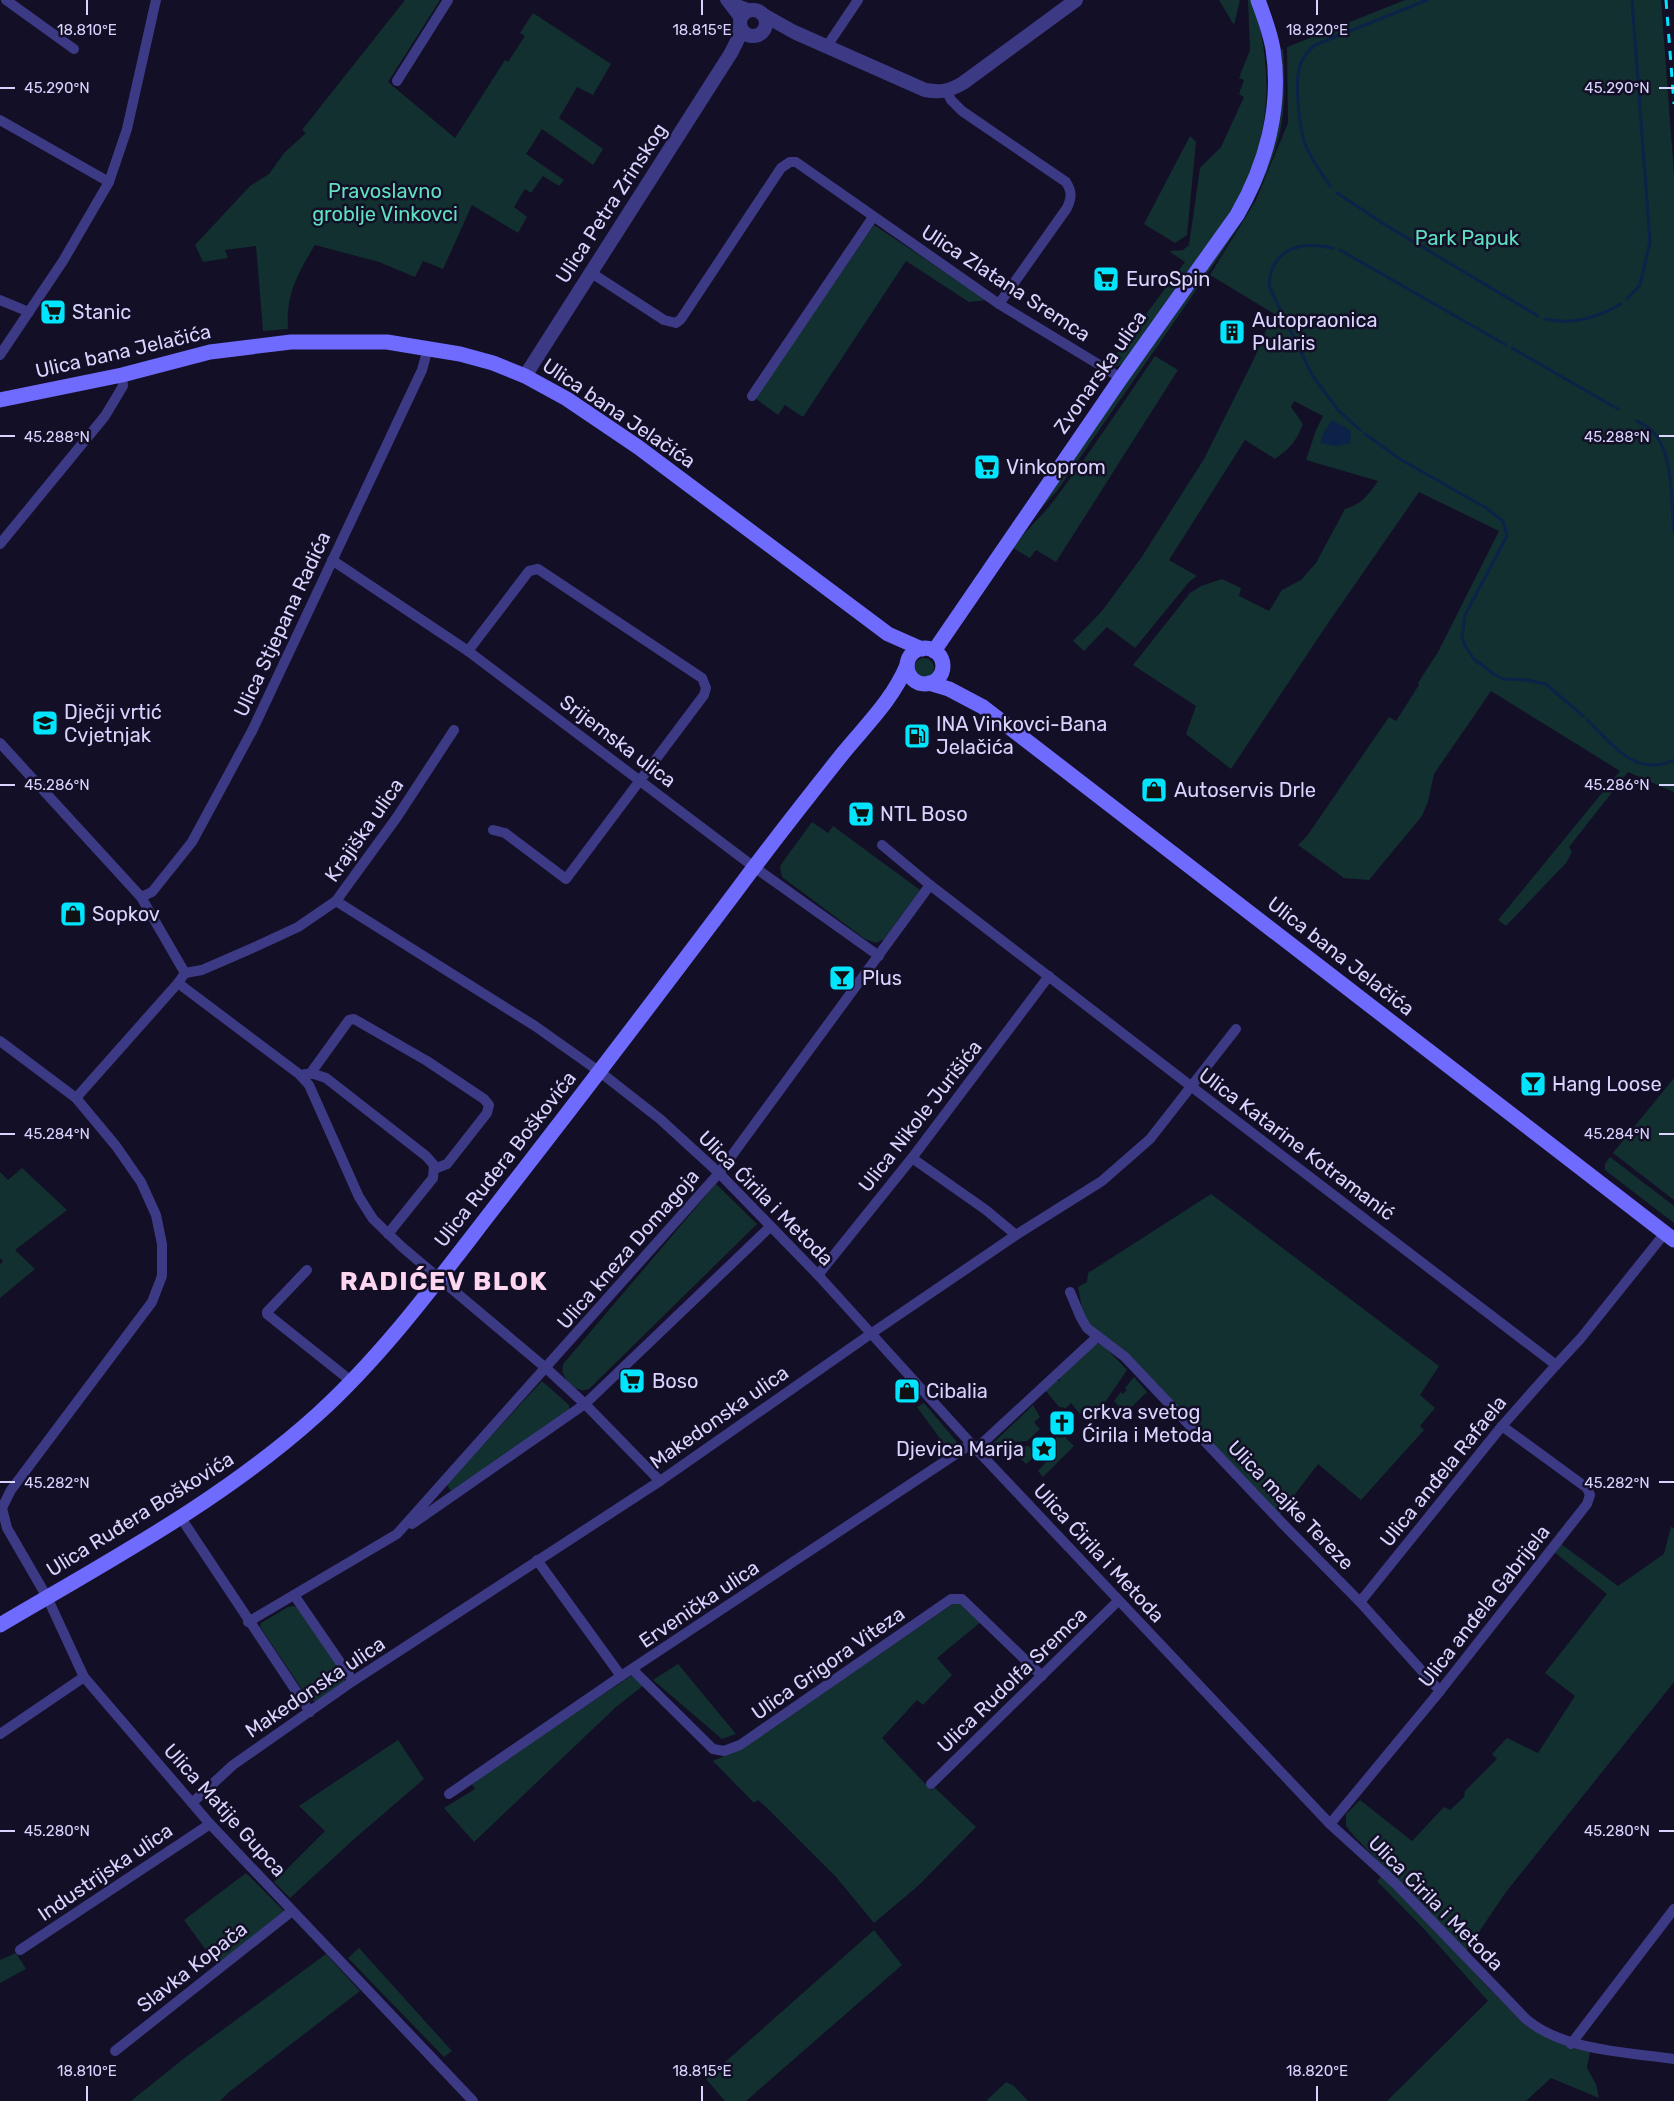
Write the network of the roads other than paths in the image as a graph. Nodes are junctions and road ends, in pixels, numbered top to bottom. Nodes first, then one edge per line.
1 (6, 0) edge
2 (156, 0) edge
3 (448, 0) edge
4 (726, 0) edge
5 (858, 0) edge
6 (1076, 0) edge
7 (1258, 0) edge
8 (757, 12) junction
9 (740, 25) junction
10 (794, 32) junction
11 (757, 35) junction
12 (827, 46) junction
13 (74, 49) dead end
14 (731, 53) junction
15 (397, 81) dead end
16 (947, 92) junction
17 (0, 120) edge
18 (109, 182) junction
19 (873, 217) junction
20 (590, 272) junction
21 (0, 300) edge
22 (999, 304) junction
23 (29, 312) junction
24 (428, 348) junction
25 (0, 355) edge
26 (122, 375) junction
27 (525, 376) junction
28 (1121, 378) junction
29 (752, 396) dead end
30 (0, 400) edge
31 (0, 544) edge
32 (332, 560) junction
33 (888, 634) junction
34 (928, 650) junction
35 (468, 651) junction
36 (907, 663) junction
37 (942, 666) junction
38 (926, 684) junction
39 (885, 705) junction
40 (983, 707) junction
41 (454, 730) dead end
42 (0, 743) edge
43 (641, 780) junction
44 (493, 830) dead end
45 (882, 845) dead end
46 (754, 867) junction
47 (930, 885) junction
48 (141, 897) junction
49 (336, 901) junction
50 (879, 956) junction
51 (185, 973) junction
52 (1049, 976) junction
53 (178, 983) junction
54 (1236, 1029) dead end
55 (0, 1041) edge
56 (600, 1072) junction
57 (305, 1074) junction
58 (1192, 1087) junction
59 (76, 1098) junction
60 (912, 1158) junction
61 (434, 1169) junction
62 (719, 1173) junction
63 (770, 1227) junction
64 (388, 1234) junction
65 (1016, 1235) junction
66 (1670, 1236) edge
67 (307, 1270) dead end
68 (818, 1275) junction
69 (439, 1278) junction
70 (1070, 1292) dead end
71 (872, 1333) junction
72 (1097, 1337) junction
73 (1556, 1365) junction
74 (547, 1369) junction
75 (351, 1381) junction
76 (585, 1404) junction
77 (1502, 1426) junction
78 (973, 1446) junction
79 (660, 1481) junction
80 (1, 1507) edge
81 (181, 1518) junction
82 (397, 1534) junction
83 (537, 1560) junction
84 (294, 1595) junction
85 (47, 1597) junction
86 (1118, 1601) junction
87 (1360, 1602) junction
88 (248, 1622) junction
89 (0, 1625) edge
90 (633, 1670) junction
91 (621, 1676) junction
92 (1042, 1676) junction
93 (84, 1677) junction
94 (353, 1681) junction
95 (1440, 1691) junction
96 (310, 1713) junction
97 (0, 1734) edge
98 (932, 1784) dead end
99 (448, 1794) dead end
100 (193, 1802) junction
101 (210, 1824) junction
102 (1330, 1824) junction
103 (1674, 1909) edge
104 (292, 1911) junction
105 (20, 1950) dead end
106 (1571, 2044) junction
107 (115, 2051) dead end
108 (1674, 2059) edge
109 (474, 2101) edge

1 - 13 street
2 - 18 street
3 - 15 street
4 - 8 street
4 - 9 street
5 - 12 street
6 - 16 street
7 - 28 main road, Zvonarska ulica
8 - 9 street
8 - 10 street
8 - 11 street
9 - 11 street
9 - 14 street, Ulica Petra Zrinskog
10 - 11 street
10 - 12 street
11 - 14 street, Ulica Petra Zrinskog
12 - 16 street
14 - 20 street, Ulica Petra Zrinskog
16 - 22 street
17 - 18 street
18 - 23 street
19 - 20 street, Ulica Zlatana Sremca
19 - 22 street, Ulica Zlatana Sremca
19 - 29 street
20 - 27 street, Ulica Petra Zrinskog
21 - 23 street
22 - 28 street, Ulica Zlatana Sremca
23 - 25 street
24 - 26 main road, Ulica bana Jelačića
24 - 27 main road, Ulica bana Jelačića
24 - 32 street, Ulica Stjepana Radića
26 - 30 main road, Ulica bana Jelačića
26 - 31 street
27 - 33 main road, Ulica bana Jelačića
28 - 34 main road, Zvonarska ulica
32 - 35 street, Srijemska ulica
32 - 48 street, Ulica Stjepana Radića
33 - 34 main road, Ulica bana Jelačića
33 - 36 main road, Ulica bana Jelačića
34 - 36 main road
34 - 37 main road, Ulica bana Jelačića
35 - 43 street, Srijemska ulica
35 - 43 street
36 - 38 main road, Ulica bana Jelačića
36 - 39 main road, Ulica Ruđera Boškovića
37 - 38 main road
37 - 40 main road, Ulica bana Jelačića
38 - 39 main road, Ulica Ruđera Boškovića
38 - 40 main road, Ulica bana Jelačića
39 - 46 main road, Ulica Ruđera Boškovića
40 - 66 main road, Ulica bana Jelačića
41 - 49 street, Krajiška ulica
42 - 48 street
43 - 44 street
43 - 46 street, Srijemska ulica
45 - 47 street, Ulica Katarine Kotramanić
46 - 50 street, Srijemska ulica
46 - 56 main road, Ulica Ruđera Boškovića
47 - 50 street, Ulica kneza Domagoja
47 - 52 street, Ulica Katarine Kotramanić
48 - 51 street
49 - 51 street, Krajiška ulica
49 - 56 street, Ulica Ćirila i Metoda
50 - 62 street, Ulica kneza Domagoja
51 - 53 street
52 - 58 street, Ulica Katarine Kotramanić
52 - 60 street, Ulica Nikole Jurišića
53 - 57 street
53 - 59 street
54 - 58 street, Makedonska ulica
55 - 59 street, Ulica Matije Gupca
56 - 62 street, Ulica Ćirila i Metoda
56 - 69 main road, Ulica Ruđera Boškovića
57 - 61 street
57 - 61 street
57 - 64 street
58 - 65 street, Makedonska ulica
58 - 73 street, Ulica Katarine Kotramanić
59 - 80 street, Ulica Matije Gupca
60 - 65 street
60 - 68 street, Ulica Nikole Jurišića
61 - 64 street
62 - 63 street, Ulica Ćirila i Metoda
62 - 74 street, Ulica kneza Domagoja
63 - 68 street, Ulica Ćirila i Metoda
63 - 76 street, Ulica kneza Domagoja
64 - 69 street
65 - 71 street, Makedonska ulica
66 - 73 street
67 - 75 street
68 - 71 street, Ulica Ćirila i Metoda
69 - 74 street
69 - 75 main road, Ulica Ruđera Boškovića
70 - 72 street, Ulica majke Tereze
71 - 78 street, Ulica Ćirila i Metoda
71 - 79 street, Makedonska ulica
72 - 78 street, Ervenička ulica
72 - 87 street, Ulica majke Tereze
73 - 77 street, Ulica anđela Rafaela
74 - 76 street
74 - 82 street, Ulica kneza Domagoja
75 - 81 main road, Ulica Ruđera Boškovića
76 - 79 street
76 - 82 street, Ulica kneza Domagoja
77 - 87 street, Ulica anđela Rafaela
77 - 95 street, Ulica anđela Gabrijela
78 - 86 street, Ulica Ćirila i Metoda
78 - 90 street, Ervenička ulica
79 - 83 street, Makedonska ulica
80 - 85 street, Ulica Matije Gupca
81 - 85 main road, Ulica Ruđera Boškovića
81 - 88 street
82 - 84 street, Ulica kneza Domagoja
83 - 91 street
83 - 94 street, Makedonska ulica
84 - 88 street, Ulica kneza Domagoja
84 - 94 street
85 - 89 main road, Ulica Ruđera Boškovića
85 - 93 street, Ulica Matije Gupca
86 - 92 street, Ulica Rudolfa Sremca
86 - 102 street, Ulica Ćirila i Metoda
87 - 95 street, Ulica majke Tereze
88 - 96 street
90 - 91 street, Ervenička ulica
90 - 92 street, Ulica Grigora Viteza
91 - 99 street, Ervenička ulica
92 - 98 street, Ulica Rudolfa Sremca
93 - 97 street
93 - 100 street, Ulica Matije Gupca
94 - 96 street, Makedonska ulica
95 - 102 street, Ulica anđela Gabrijela
96 - 100 street, Makedonska ulica
100 - 101 street, Ulica Matije Gupca
101 - 104 street, Ulica Matije Gupca
101 - 105 street, Industrijska ulica
102 - 106 street, Ulica Ćirila i Metoda
103 - 106 street
104 - 107 street, Slavka Kopača
104 - 109 street, Ulica Matije Gupca
106 - 108 street, Ulica Ćirila i Metoda

